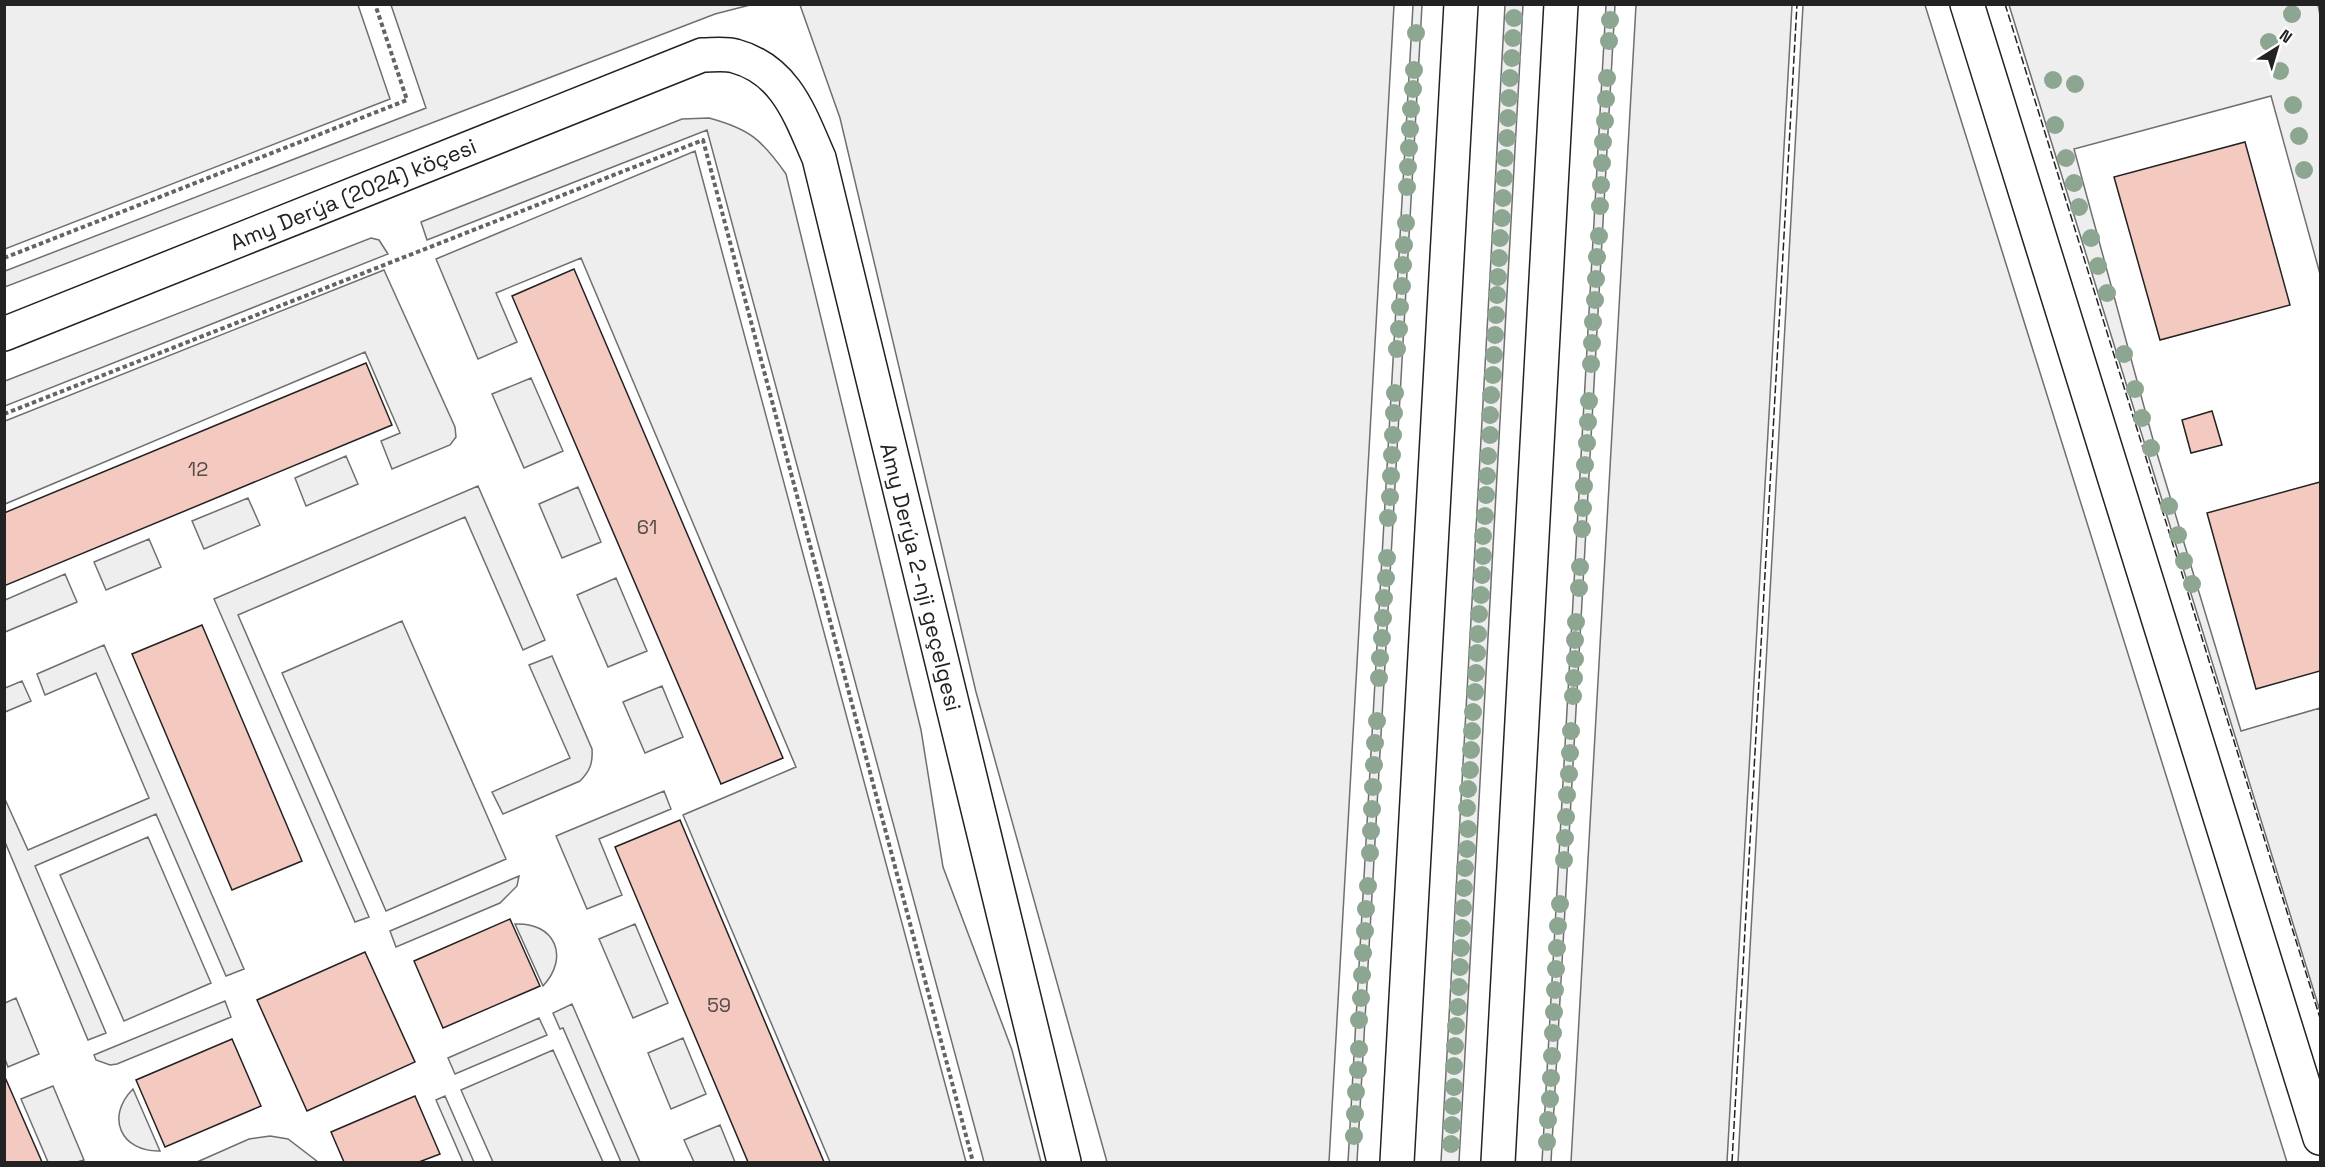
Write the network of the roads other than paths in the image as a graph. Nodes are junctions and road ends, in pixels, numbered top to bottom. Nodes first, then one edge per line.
1 (1461, 4) edge
2 (1561, 4) edge
3 (1967, 4) edge
4 (702, 55) joint
5 (4, 334) edge
6 (2320, 1138) edge
7 (1064, 1162) edge
8 (1397, 1162) edge
9 (1498, 1162) edge

1 - 8 street
2 - 9 street
3 - 6 street
4 - 5 street, Amy Derýa (2024) köçesi
4 - 7 street, Amy Derýa 2-nji geçelgesi

